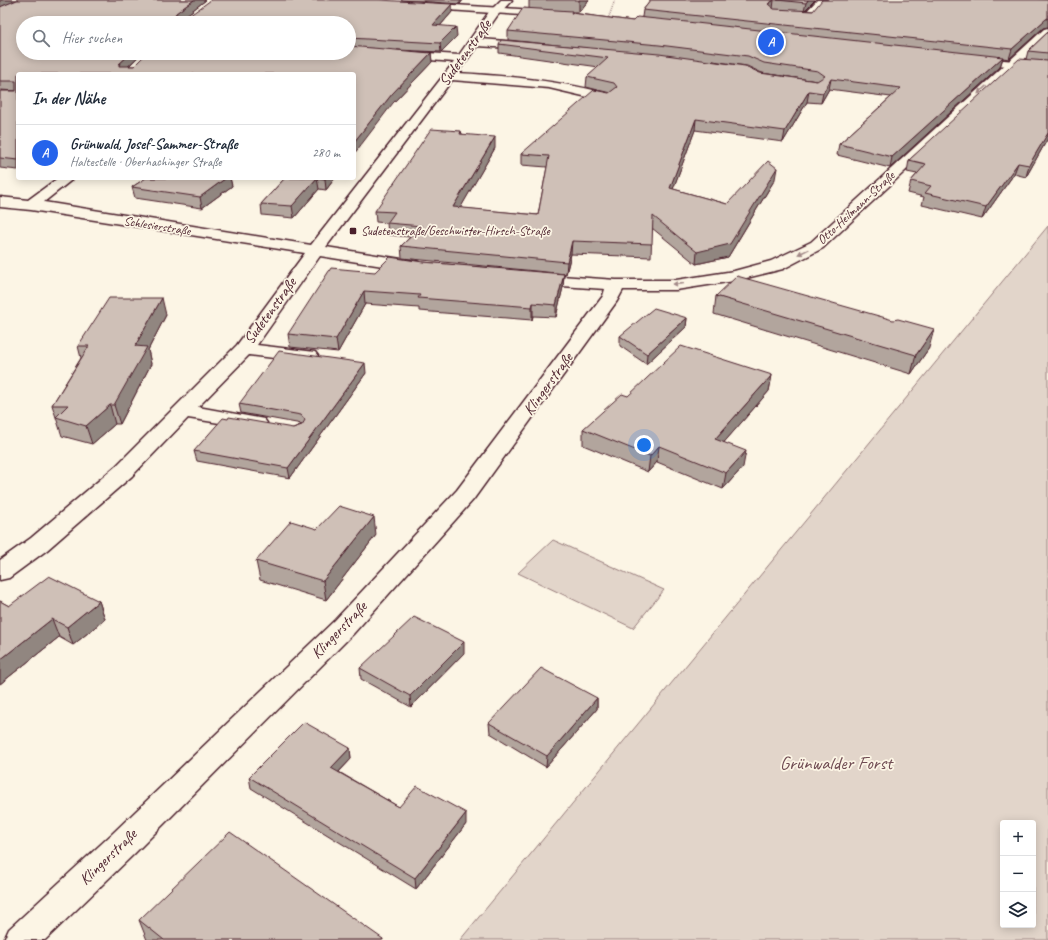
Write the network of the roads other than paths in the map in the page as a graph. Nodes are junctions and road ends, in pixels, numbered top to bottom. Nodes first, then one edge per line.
1 (823, 0) edge
2 (410, 5) edge
3 (502, 5) edge
4 (773, 13) edge
5 (558, 14) edge
6 (1048, 32) edge
7 (474, 42) junction
8 (542, 48) edge
9 (356, 51) edge
10 (462, 59) junction
11 (960, 59) edge
12 (1011, 64) junction
13 (1048, 67) edge
14 (449, 76) junction
15 (609, 98) edge
16 (64, 180) edge
17 (0, 202) edge
18 (31, 205) junction
19 (314, 252) junction
20 (432, 269) edge
21 (520, 277) edge
22 (712, 279) junction
23 (616, 285) junction
24 (749, 290) edge
25 (244, 348) junction
26 (325, 358) edge
27 (183, 411) junction
28 (273, 426) edge
29 (0, 572) edge
30 (20, 940) edge

1 - 4 street
2 - 3 street
3 - 5 street
3 - 7 street, Sudetenstraße
6 - 12 street, Otto-Heilmann-Straße
7 - 8 street
7 - 10 street, Sudetenstraße
9 - 10 street
10 - 14 street, Sudetenstraße
11 - 12 street
12 - 13 street
12 -> 22 street, Otto-Heilmann-Straße
14 - 15 street
14 - 19 street, Sudetenstraße
16 - 18 street
17 - 18 street, Schlesierstraße
18 - 19 street, Schlesierstraße
19 - 20 street, Schlesierstraße
19 - 25 street, Sudetenstraße
21 - 23 street, Otto-Heilmann-Straße
22 -> 23 street, Otto-Heilmann-Straße
22 - 24 street
23 - 30 street, Klingerstraße
25 - 26 street
25 - 27 street, Sudetenstraße
27 - 28 street
27 - 29 street, Sudetenstraße

